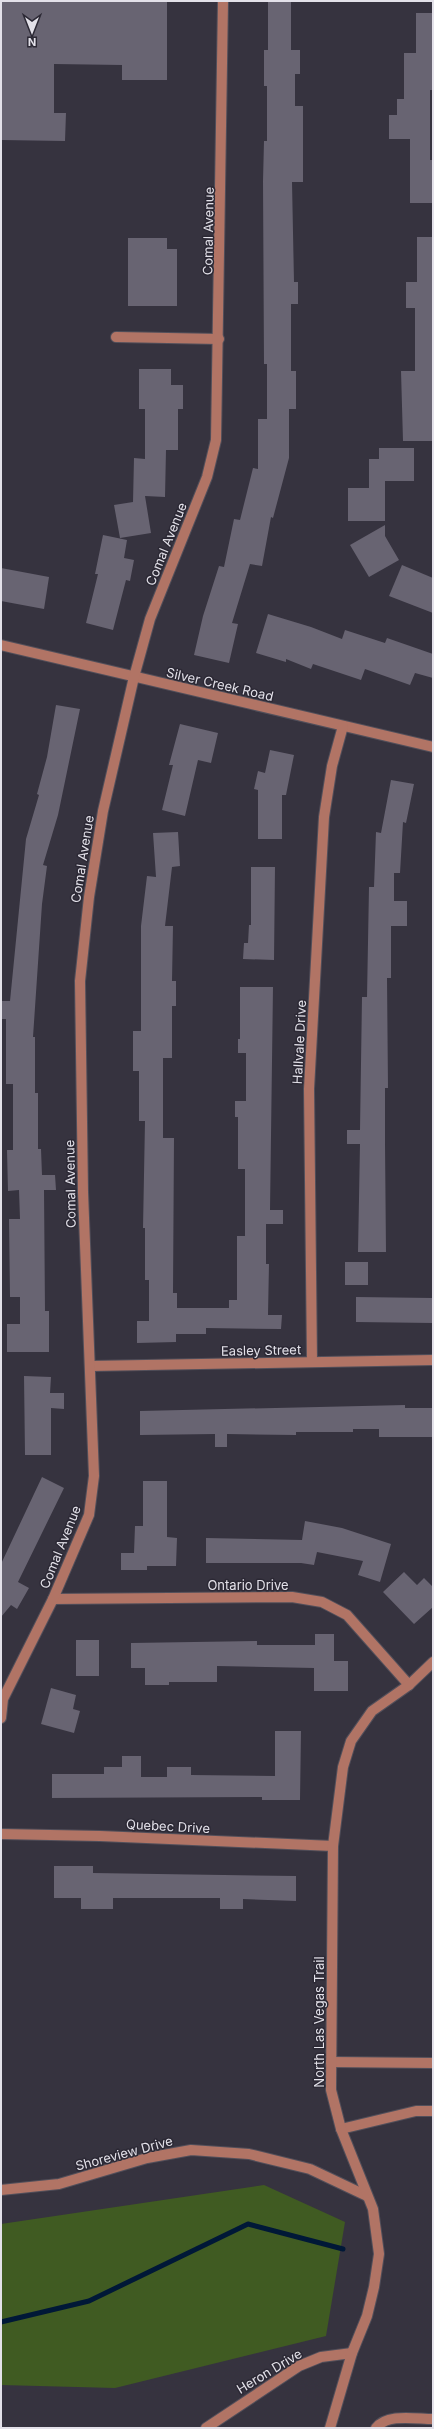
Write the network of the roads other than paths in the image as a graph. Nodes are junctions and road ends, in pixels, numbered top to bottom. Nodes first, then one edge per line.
1 (223, 1) edge
2 (116, 337) dead end
3 (219, 339) junction
4 (1, 645) edge
5 (134, 677) junction
6 (343, 726) junction
7 (433, 748) edge
8 (433, 1360) edge
9 (312, 1362) junction
10 (90, 1366) junction
11 (53, 1599) junction
12 (433, 1662) edge
13 (409, 1685) junction
14 (1, 1718) edge
15 (1, 1834) edge
16 (333, 1846) junction
17 (331, 2062) junction
18 (433, 2063) edge
19 (433, 2111) edge
20 (341, 2129) junction
21 (1, 2190) edge
22 (367, 2196) junction
23 (352, 2353) junction
24 (433, 2419) edge
25 (206, 2428) edge
26 (330, 2428) edge
27 (376, 2428) edge

1 - 3 street, Comal Avenue
2 - 3 street
3 - 5 street, Comal Avenue
4 - 5 street, Silver Creek Road
5 - 6 street, Silver Creek Road
5 - 10 street, Comal Avenue
6 - 7 street, Silver Creek Road
6 - 9 street, Hallvale Drive
8 - 9 street, Easley Street
9 - 10 street, Easley Street
10 - 11 street, Comal Avenue
11 - 13 street, Ontario Drive
11 - 14 street, Comal Avenue
12 - 13 street, North Las Vegas Trail
13 - 16 street, North Las Vegas Trail
15 - 16 street, Quebec Drive
16 - 17 street, North Las Vegas Trail
17 - 18 street
17 - 20 street, North Las Vegas Trail
19 - 20 street
20 - 22 street, North Las Vegas Trail
21 - 22 street, Shoreview Drive
22 - 23 street, North Las Vegas Trail
23 - 25 street, Heron Drive
23 - 26 street, North Las Vegas Trail
24 - 27 street

